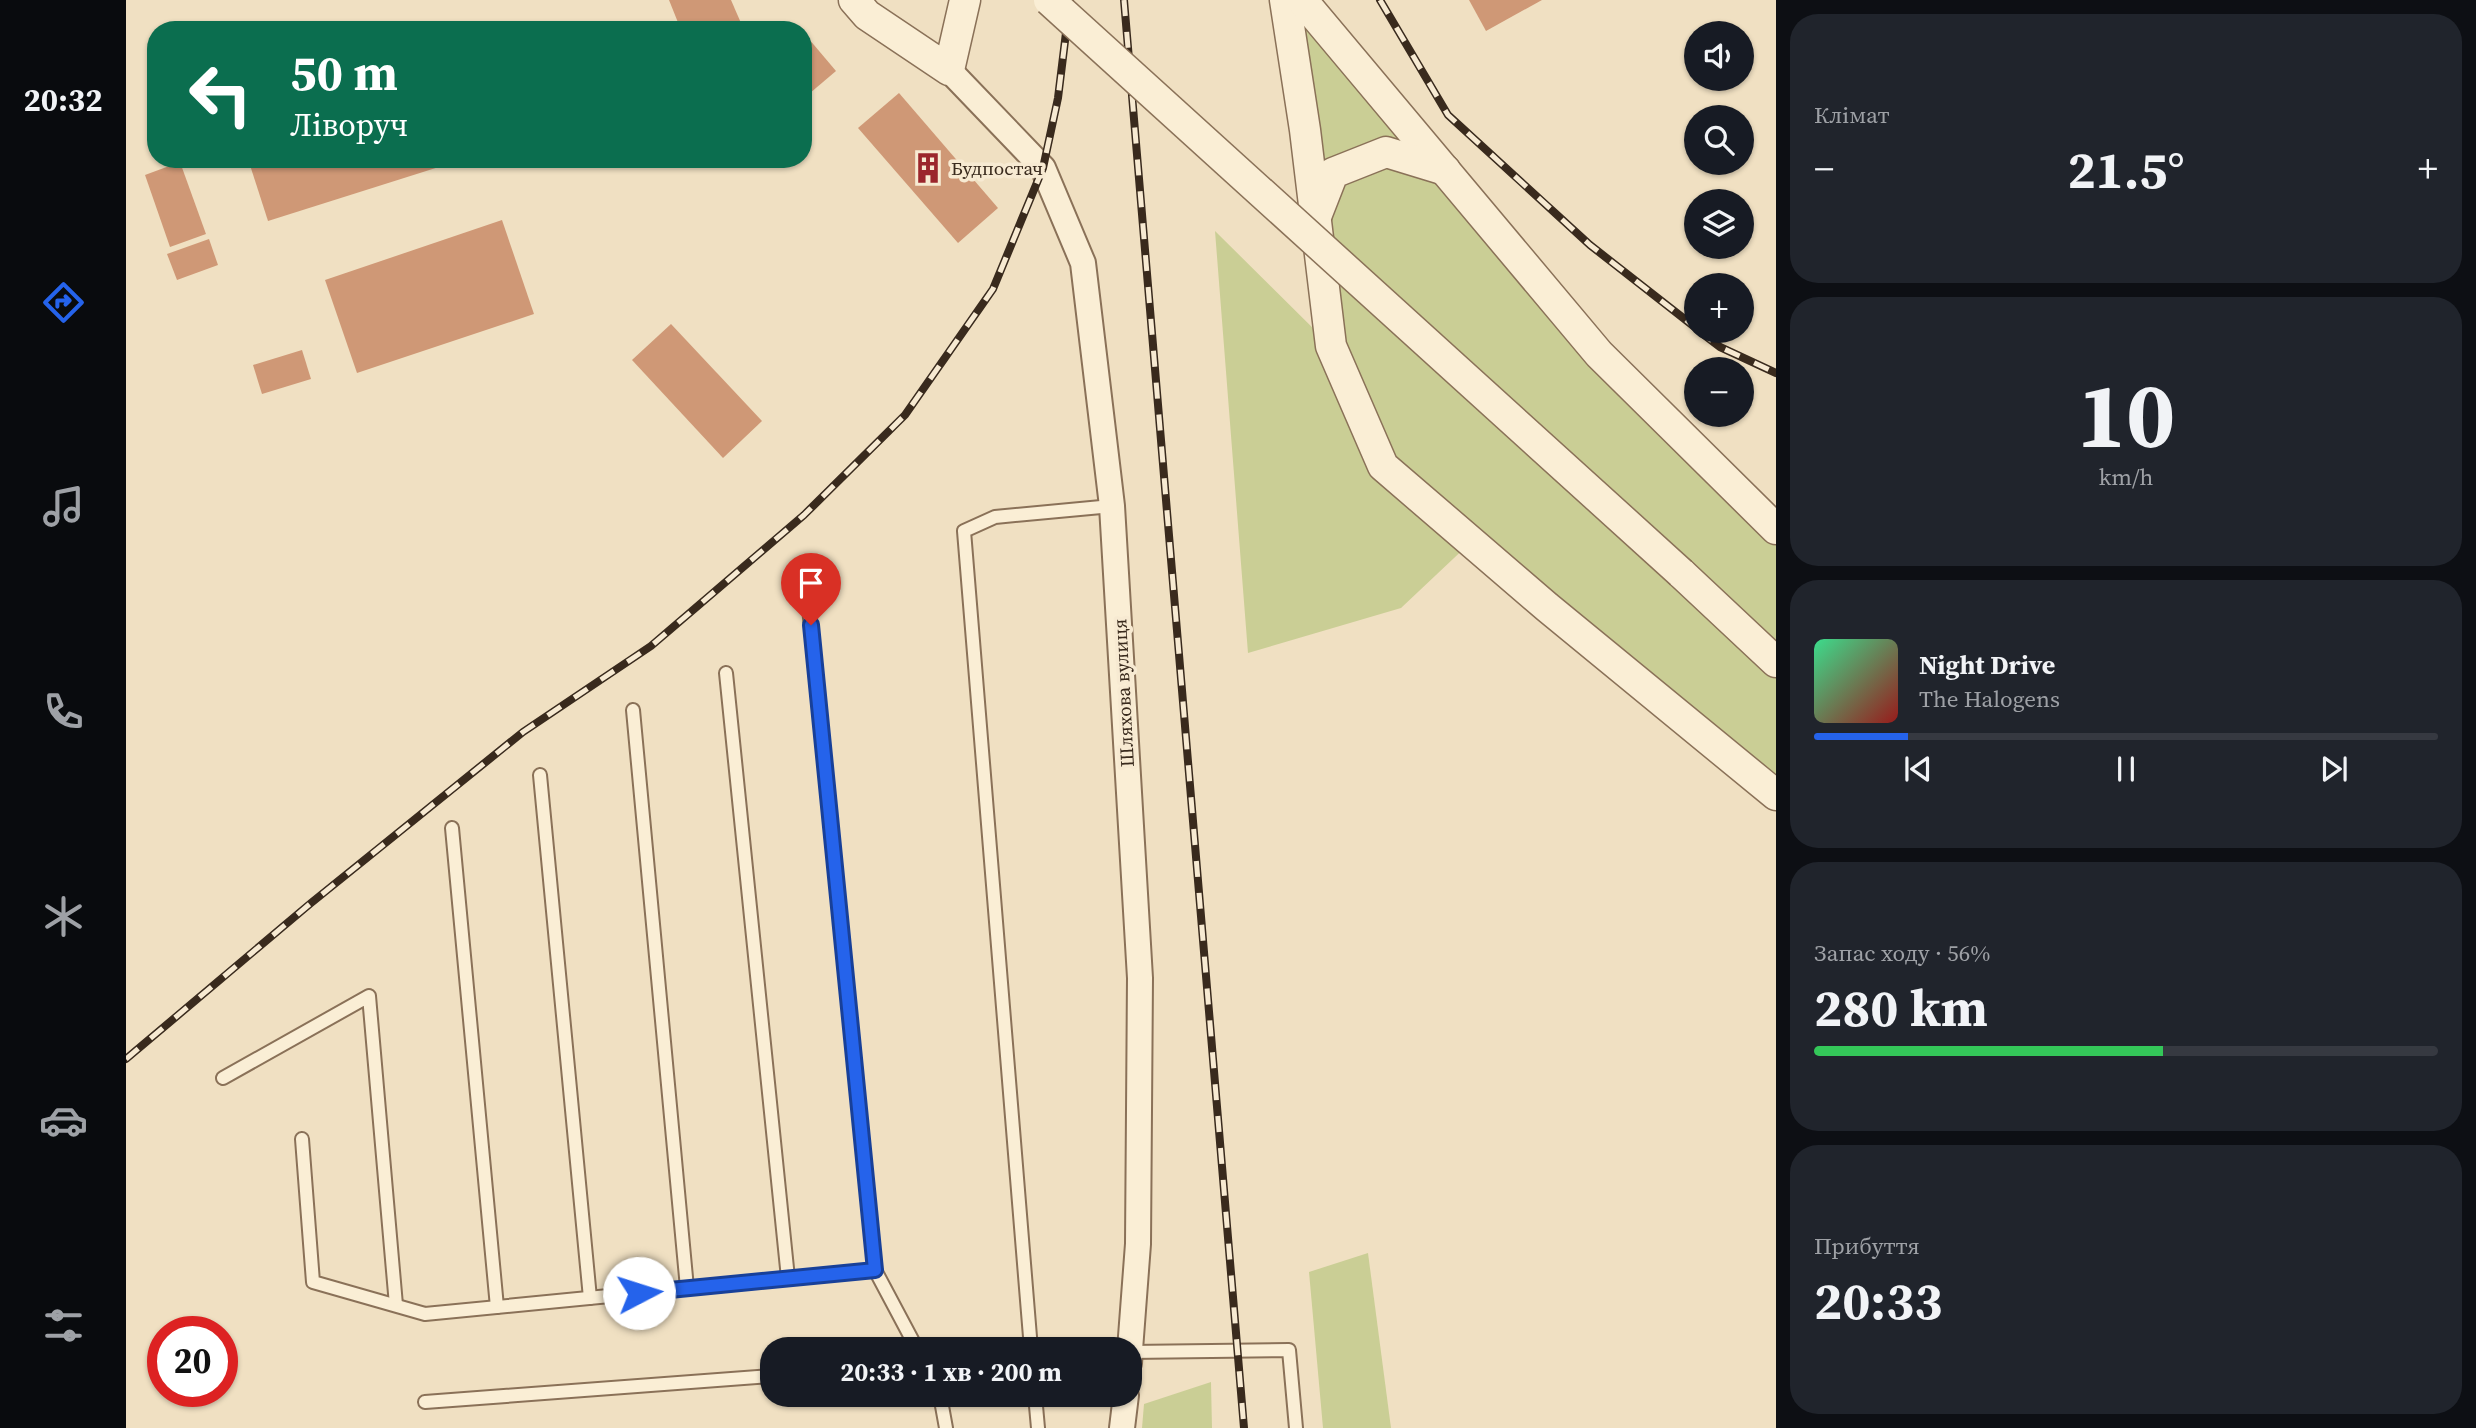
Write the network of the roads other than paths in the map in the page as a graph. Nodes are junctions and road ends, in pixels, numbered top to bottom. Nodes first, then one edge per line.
1 (854, 0) edge
2 (965, 0) edge
3 (1049, 0) edge
4 (1285, 0) edge
5 (1303, 0) edge
6 (949, 70) junction
7 (1445, 170) junction
8 (1315, 217) junction
9 (1112, 506) junction
10 (1776, 528) edge
11 (808, 598) dead end
12 (1776, 662) edge
13 (726, 673) dead end
14 (633, 710) dead end
15 (540, 775) dead end
16 (1776, 795) edge
17 (452, 828) dead end
18 (223, 1079) dead end
19 (302, 1139) dead end
20 (875, 1270) junction
21 (788, 1279) junction
22 (687, 1288) junction
23 (590, 1298) junction
24 (396, 1305) junction
25 (498, 1307) junction
26 (911, 1337) edge
27 (1030, 1337) edge
28 (1131, 1337) edge
29 (1142, 1357) edge
30 (760, 1377) edge
31 (425, 1402) dead end
32 (942, 1407) edge
33 (1036, 1407) edge
34 (1125, 1407) edge
35 (946, 1428) edge
36 (1038, 1428) edge
37 (1122, 1428) edge
38 (1296, 1428) edge

1 - 6 street
2 - 6 street
3 - 12 street, bridge
4 - 8 street
5 - 7 street
6 - 9 street, Шляхова вулиця
7 - 8 street
7 - 10 street
8 - 16 street
9 - 27 lane
9 - 28 street, Шляхова вулиця
11 - 20 lane
13 - 21 lane
14 - 22 lane
15 - 23 lane
17 - 25 lane
18 - 24 lane
19 - 24 lane
20 - 21 lane
20 - 26 lane
21 - 22 lane
22 - 23 lane
23 - 25 lane
24 - 25 lane
29 - 38 lane
30 - 31 lane
32 - 35 lane
33 - 36 lane
34 - 37 street

